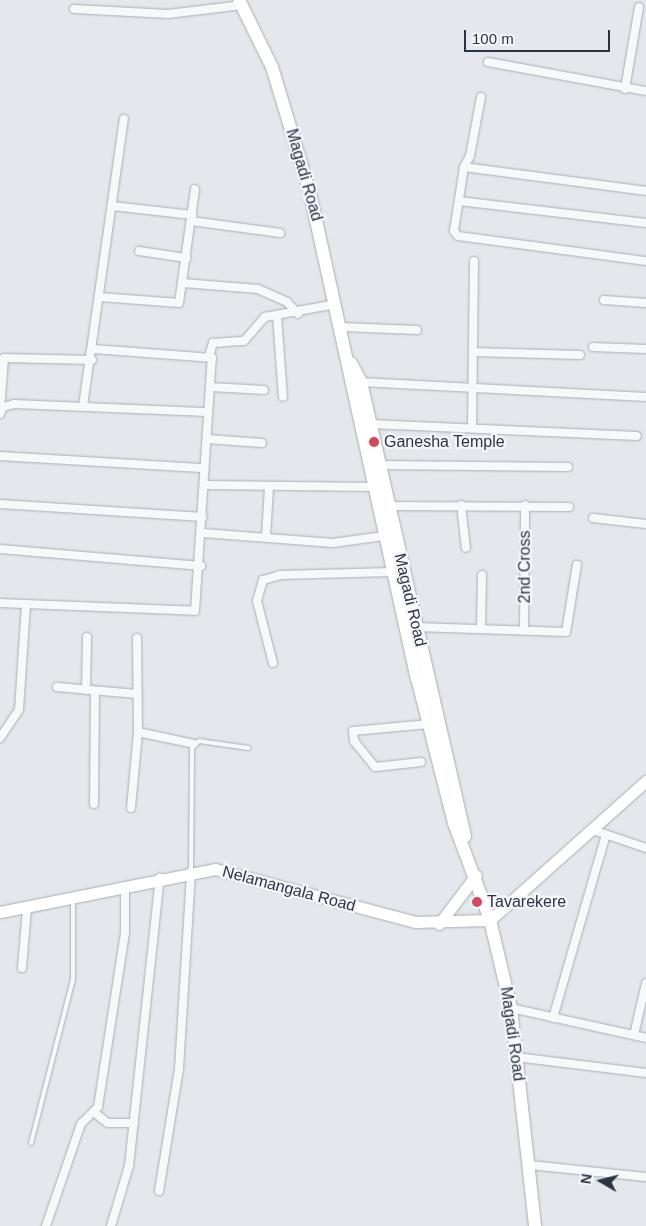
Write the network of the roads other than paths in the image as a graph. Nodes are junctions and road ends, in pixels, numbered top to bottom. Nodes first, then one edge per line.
1 (240, 2) edge
2 (640, 7) dead end
3 (74, 9) dead end
4 (488, 62) dead end
5 (625, 89) junction
6 (646, 91) edge
7 (481, 97) dead end
8 (124, 119) dead end
9 (464, 167) junction
10 (195, 189) dead end
11 (646, 191) edge
12 (459, 201) junction
13 (112, 206) junction
14 (191, 218) junction
15 (646, 223) edge
16 (280, 233) dead end
17 (139, 251) dead end
18 (186, 258) junction
19 (474, 261) dead end
20 (646, 261) edge
21 (183, 283) junction
22 (100, 297) junction
23 (604, 300) dead end
24 (646, 303) edge
25 (336, 304) junction
26 (298, 314) junction
27 (277, 316) junction
28 (342, 327) junction
29 (417, 330) dead end
30 (593, 347) dead end
31 (94, 348) junction
32 (646, 349) edge
33 (472, 352) junction
34 (580, 355) dead end
35 (209, 356) junction
36 (348, 356) junction
37 (92, 360) junction
38 (361, 382) junction
39 (211, 387) junction
40 (472, 388) junction
41 (264, 390) dead end
42 (283, 397) dead end
43 (646, 397) edge
44 (82, 406) junction
45 (0, 412) edge
46 (208, 412) junction
47 (371, 424) junction
48 (472, 427) junction
49 (637, 436) dead end
50 (206, 439) junction
51 (262, 443) dead end
52 (0, 456) edge
53 (379, 464) junction
54 (568, 467) dead end
55 (205, 468) junction
56 (205, 485) junction
57 (373, 487) junction
58 (269, 488) junction
59 (0, 504) edge
60 (462, 505) junction
61 (525, 505) junction
62 (388, 506) junction
63 (569, 507) dead end
64 (203, 517) junction
65 (593, 518) dead end
66 (646, 524) edge
67 (203, 533) junction
68 (384, 536) junction
69 (266, 537) junction
70 (466, 548) dead end
71 (0, 549) edge
72 (577, 565) dead end
73 (201, 566) junction
74 (392, 572) junction
75 (482, 575) dead end
76 (0, 603) edge
77 (26, 605) junction
78 (416, 627) junction
79 (481, 628) junction
80 (524, 630) junction
81 (87, 637) dead end
82 (137, 638) dead end
83 (273, 663) dead end
84 (57, 687) dead end
85 (86, 690) junction
86 (95, 691) junction
87 (137, 694) junction
88 (429, 724) junction
89 (138, 732) junction
90 (0, 738) edge
91 (194, 744) junction
92 (249, 748) dead end
93 (421, 762) dead end
94 (447, 776) junction
95 (643, 787) edge
96 (94, 804) dead end
97 (131, 808) dead end
98 (593, 830) junction
99 (606, 834) junction
100 (646, 848) edge
101 (191, 871) junction
102 (476, 875) junction
103 (160, 878) junction
104 (125, 886) junction
105 (73, 899) junction
106 (28, 908) junction
107 (0, 912) edge
108 (490, 920) junction
109 (439, 924) junction
110 (22, 968) dead end
111 (646, 983) edge
112 (511, 1008) junction
113 (553, 1018) junction
114 (634, 1036) junction
115 (646, 1038) edge
116 (516, 1057) junction
117 (646, 1073) edge
118 (95, 1113) junction
119 (134, 1123) junction
120 (31, 1143) dead end
121 (528, 1165) junction
122 (646, 1177) edge
123 (158, 1191) dead end
124 (46, 1226) edge
125 (111, 1226) edge
126 (535, 1226) edge

1 - 3 street
1 - 25 main road, Magadi Road
2 - 5 street
4 - 5 street
5 - 6 street
7 - 9 street
8 - 13 street
9 - 11 street
9 - 12 street
10 - 14 street
12 - 15 street
12 - 20 street
13 - 14 street
13 - 22 street
14 - 16 street
14 - 18 street
17 - 18 street
18 - 21 street
19 - 33 street
21 - 22 street
21 - 26 street
22 - 31 street
23 - 24 street
25 - 26 street
25 - 28 main road, Magadi Road
26 - 27 street
27 - 35 street
27 - 42 street
28 - 29 street
28 - 36 main road, Magadi Road
30 - 32 street
31 - 35 street
31 - 37 street
33 - 34 street
33 - 40 street
35 - 39 street
36 - 38 main road, Magadi Road
36 - 57 main road, Magadi Road
37 - 44 street
37 - 45 street
38 - 40 street
38 - 47 main road, Magadi Road
39 - 41 street
39 - 46 street
40 - 43 street
40 - 48 street
44 - 45 street
44 - 46 street
46 - 50 street
47 - 48 street
47 - 53 main road, Magadi Road
48 - 49 street
50 - 51 street
50 - 55 street
52 - 55 street
53 - 54 street
53 - 62 main road, Magadi Road
55 - 56 street
56 - 58 street
56 - 64 street
57 - 58 street
57 - 68 main road, Magadi Road
58 - 69 street
59 - 64 street
60 - 61 street
60 - 62 street
60 - 70 street
61 - 63 street
61 - 80 street, 2nd Cross
62 - 78 main road, Magadi Road
64 - 67 street
65 - 66 street
67 - 69 street
67 - 73 street
68 - 69 street
68 - 74 main road, Magadi Road
71 - 73 street
72 - 80 street
73 - 77 street
74 - 83 street
74 - 88 main road, Magadi Road
75 - 79 street
76 - 77 street
77 - 90 street
78 - 79 street
78 - 94 main road, Magadi Road
79 - 80 street
81 - 85 street
82 - 87 street
84 - 85 street
85 - 86 street
86 - 87 street
86 - 96 street
87 - 89 street
88 - 93 street
88 - 94 main road, Magadi Road
89 - 91 street
89 - 97 street
91 - 92 lane
91 - 101 lane
94 - 102 main road, Magadi Road
95 - 98 main road
98 - 99 street
98 - 108 main road
99 - 100 street
99 - 113 street
101 - 103 main road, Nelamangala Road
101 - 109 main road, Nelamangala Road
101 - 123 street
102 - 108 main road, Magadi Road
102 - 109 main road
103 - 104 main road, Nelamangala Road
103 - 119 street
104 - 105 main road, Nelamangala Road
104 - 118 street
105 - 106 main road, Nelamangala Road
105 - 120 lane
106 - 107 main road, Nelamangala Road
106 - 110 street
108 - 109 main road, Nelamangala Road
108 - 112 main road, Magadi Road
111 - 114 street
112 - 113 street
112 - 116 main road, Magadi Road
113 - 114 street
114 - 115 street
116 - 117 street
116 - 121 main road, Magadi Road
118 - 119 street
118 - 124 street
119 - 125 street
121 - 122 street
121 - 126 main road, Magadi Road

